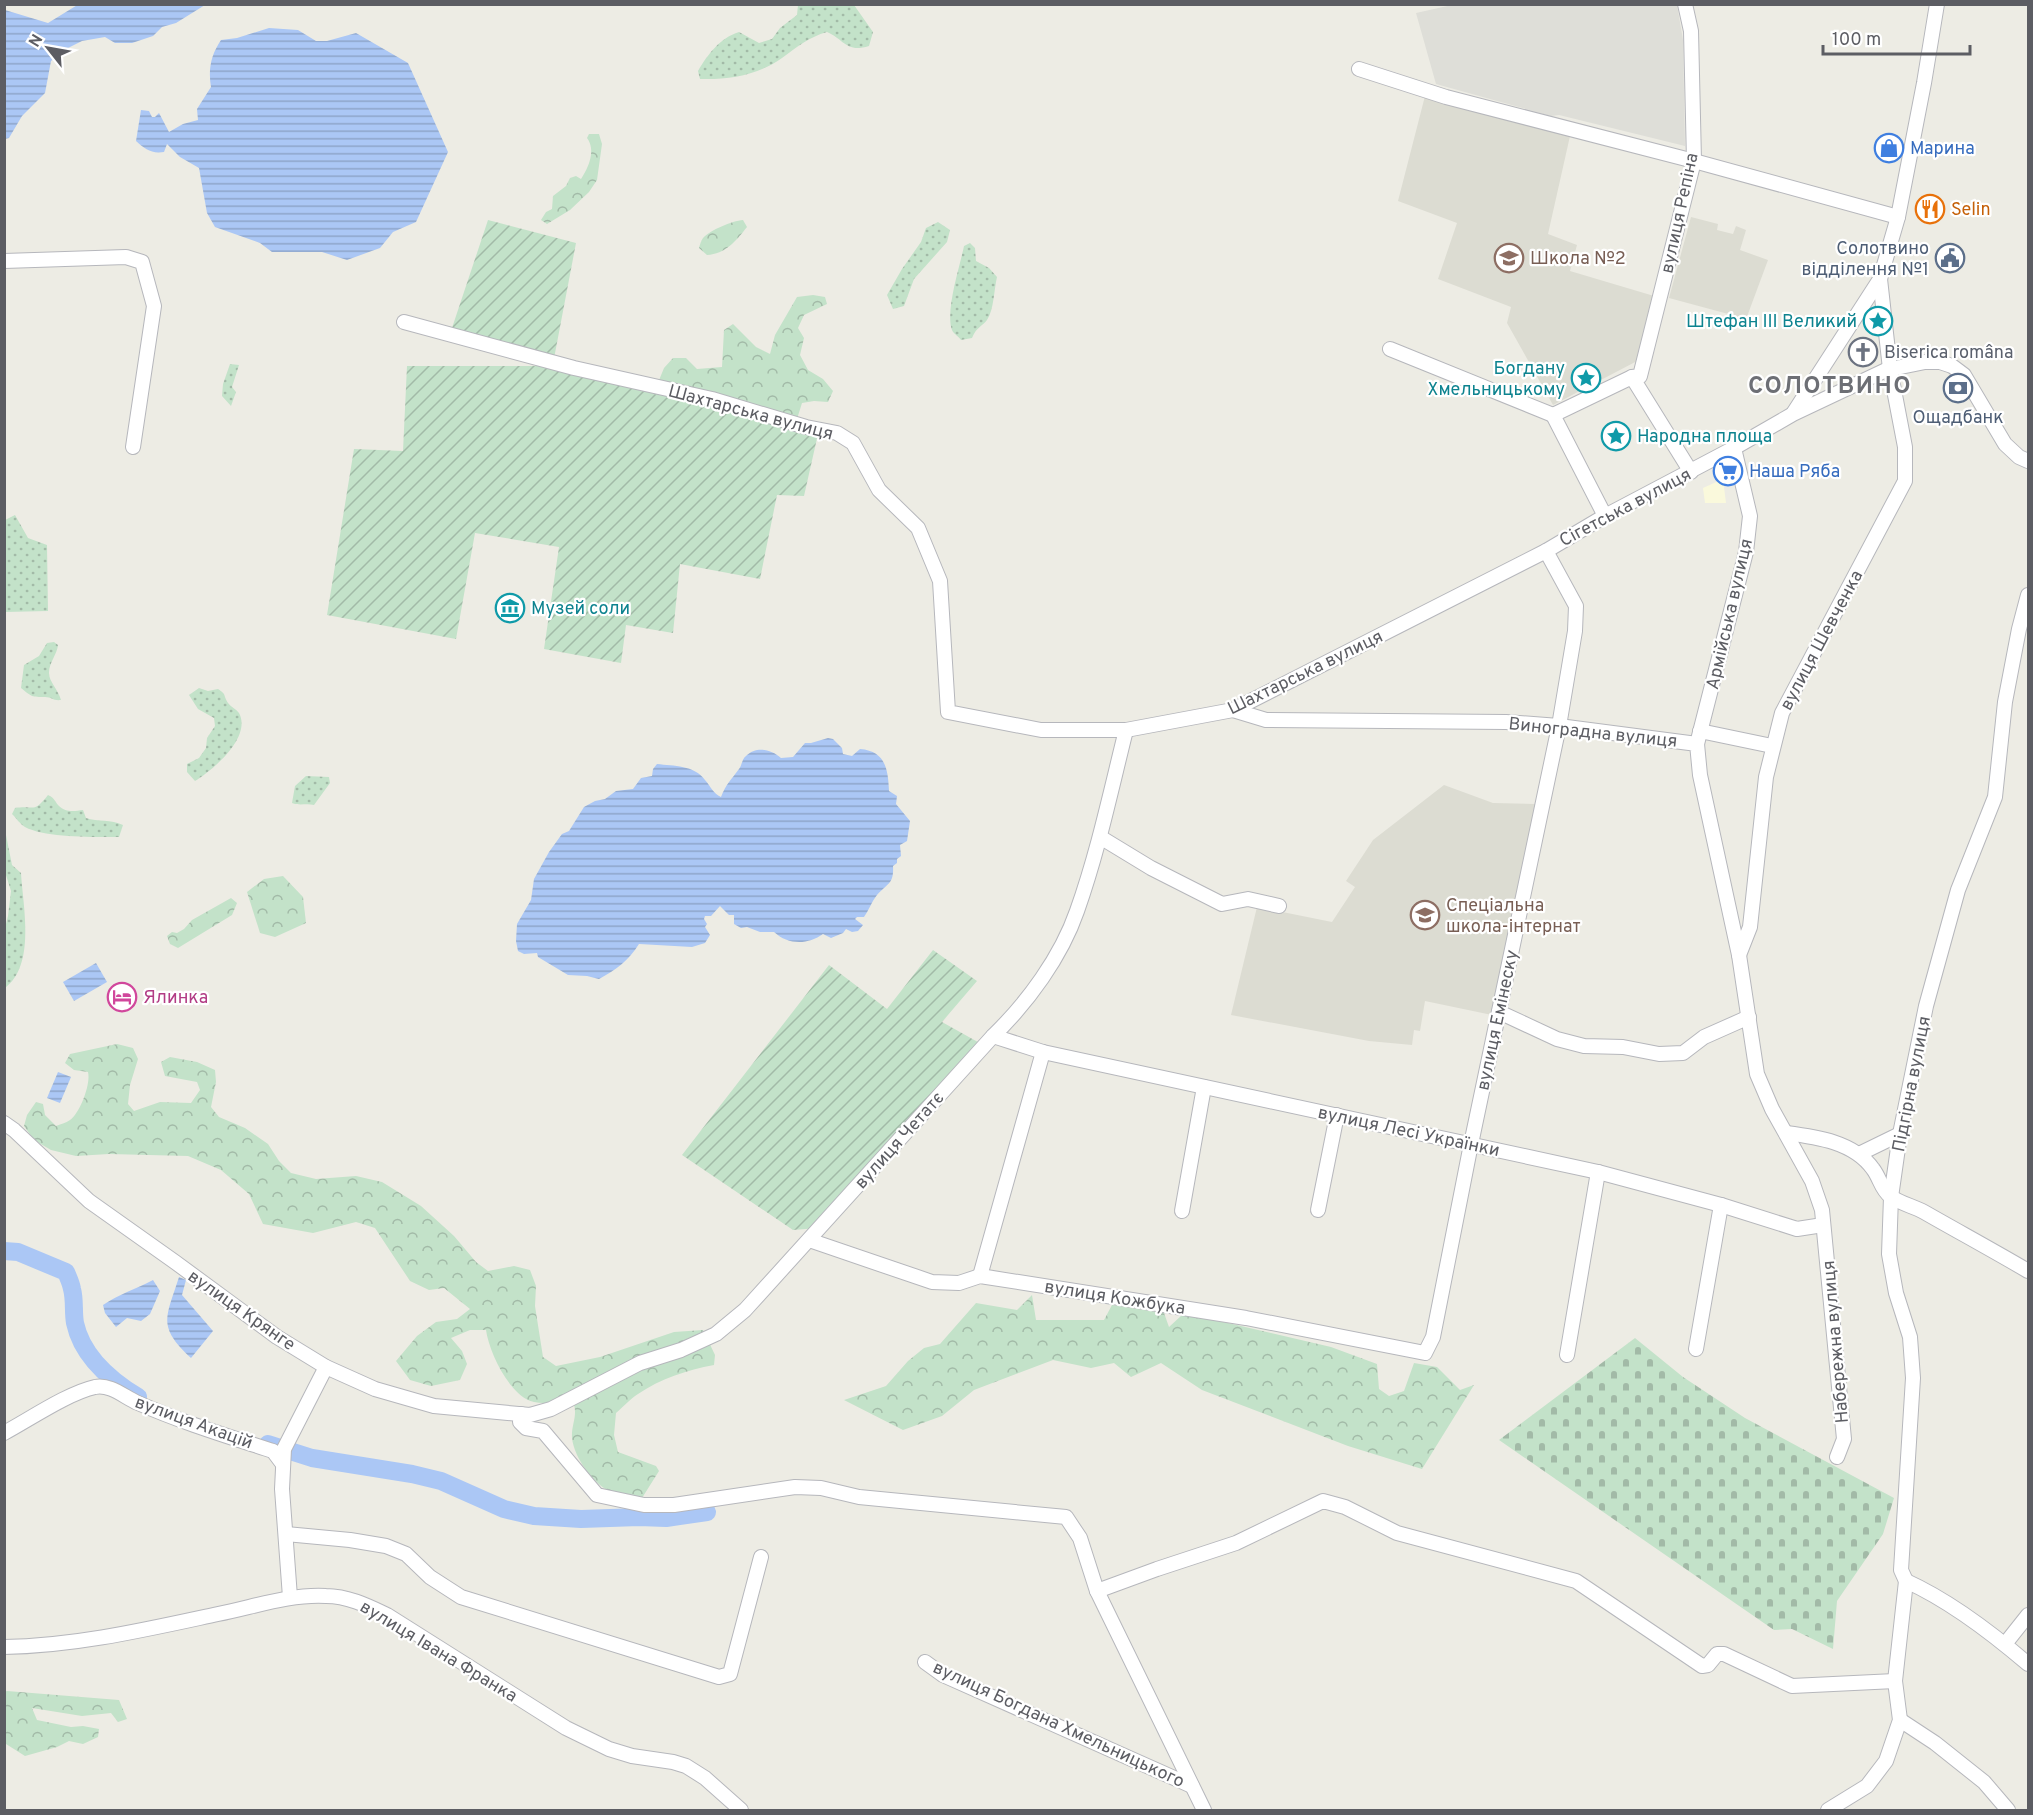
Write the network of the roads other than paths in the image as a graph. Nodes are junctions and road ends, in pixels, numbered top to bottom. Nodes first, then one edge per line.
1 (1685, 4) edge
2 (1937, 4) edge
3 (1359, 69) dead end
4 (1694, 161) junction
5 (1898, 216) junction
6 (4, 261) edge
7 (1880, 279) junction
8 (404, 322) dead end
9 (1390, 349) dead end
10 (1890, 369) junction
11 (1632, 377) junction
12 (1792, 414) junction
13 (1553, 416) junction
14 (133, 447) dead end
15 (1734, 448) junction
16 (2028, 461) edge
17 (1691, 472) junction
18 (1605, 516) junction
19 (1546, 551) junction
20 (2028, 595) edge
21 (2024, 629) edge
22 (1233, 711) junction
23 (1559, 726) junction
24 (1126, 730) junction
25 (1698, 737) junction
26 (1772, 746) junction
27 (1100, 837) junction
28 (1279, 906) dead end
29 (1739, 955) junction
30 (1499, 1012) junction
31 (1749, 1017) junction
32 (993, 1036) junction
33 (1043, 1052) junction
34 (1204, 1087) junction
35 (1337, 1115) junction
36 (4, 1123) edge
37 (1786, 1133) junction
38 (1900, 1134) junction
39 (1471, 1144) junction
40 (1859, 1154) junction
41 (1599, 1172) junction
42 (1891, 1197) junction
43 (1720, 1205) junction
44 (1318, 1210) dead end
45 (1182, 1211) dead end
46 (1823, 1225) junction
47 (809, 1240) junction
48 (2028, 1271) edge
49 (980, 1276) junction
50 (1696, 1349) dead end
51 (1425, 1353) joint
52 (1566, 1355) dead end
53 (326, 1367) junction
54 (520, 1414) junction
55 (4, 1432) edge
56 (1837, 1457) dead end
57 (282, 1463) junction
58 (286, 1534) junction
59 (761, 1557) dead end
60 (1906, 1581) junction
61 (1097, 1591) junction
62 (290, 1597) junction
63 (2028, 1615) edge
64 (2005, 1644) junction
65 (4, 1647) edge
66 (925, 1662) dead end
67 (2028, 1664) edge
68 (1895, 1681) junction
69 (1900, 1720) junction
70 (1192, 1786) junction
71 (741, 1810) edge
72 (1204, 1810) edge
73 (1828, 1810) edge
74 (2008, 1810) edge

1 - 4 street, вулиця Репіна
2 - 5 street
3 - 4 street
4 - 5 street
4 - 11 street, вулиця Репіна
5 - 7 street
6 - 14 street
7 - 10 street, вулиця Шевченка
7 - 12 street
8 - 24 street, Шахтарська вулиця
9 - 13 street
10 - 12 street, Сігетська вулиця
10 - 16 street, Сігетська вулиця
10 - 26 street, вулиця Шевченка
11 - 13 street
11 - 17 street
12 - 15 street, Сігетська вулиця
13 - 18 street
15 - 17 street, Сігетська вулиця
15 - 25 street, Армійська вулиця
17 - 18 street, Сігетська вулиця
18 - 19 street, Сігетська вулиця
19 - 22 street, Шахтарська вулиця
19 - 23 street, вулиця Емінеску
20 - 21 street, Підгірна вулиця
21 - 38 street, Підгірна вулиця
22 - 23 street, Виноградна вулиця
22 - 24 street, Шахтарська вулиця
23 - 25 street, Виноградна вулиця
23 - 30 street, вулиця Емінеску
24 - 27 street, вулиця Четатє
25 - 26 street
25 - 29 street, Виноградна вулиця
26 - 29 street, вулиця Шевченка
27 - 28 street
27 - 32 street, вулиця Четатє
29 - 31 street, Виноградна вулиця
30 - 31 street
30 - 39 street, вулиця Емінеску
31 - 37 street, Виноградна вулиця
32 - 33 street, вулиця Лесі Українки
32 - 47 street, вулиця Четатє
33 - 34 street, вулиця Лесі Українки
33 - 49 street
34 - 35 street, вулиця Лесі Українки
34 - 45 street
35 - 39 street, вулиця Лесі Українки
35 - 44 street
36 - 53 street, вулиця Крянге
37 - 40 street
37 - 46 street, Виноградна вулиця
38 - 40 street
38 - 42 street, Підгірна вулиця
39 - 41 street, вулиця Лесі Українки
39 - 51 street, вулиця Емінеску
40 - 42 street
41 - 43 street, вулиця Лесі Українки
41 - 52 street
42 - 48 street
42 - 60 street, Підгірна вулиця
43 - 46 street, вулиця Лесі Українки
43 - 50 street
46 - 56 street, Набережна вулиця
47 - 49 street, вулиця Кожбука
47 - 54 street, вулиця Четатє
49 - 51 street, вулиця Кожбука
53 - 54 street, вулиця Крянге
53 - 57 street
54 - 61 street, вулиця Богдана Хмельницького
55 - 57 street, вулиця Акацій
57 - 58 street
58 - 59 street
58 - 62 street
60 - 64 street
60 - 68 street, Підгірна вулиця
61 - 68 street
61 - 70 street, вулиця Богдана Хмельницького
62 - 65 street, вулиця Івана Франка
62 - 71 street, вулиця Івана Франка
63 - 64 street
64 - 67 street
66 - 70 street, вулиця Богдана Хмельницького
68 - 69 street, Підгірна вулиця
69 - 73 street
69 - 74 street
70 - 72 street, вулиця Богдана Хмельницького

